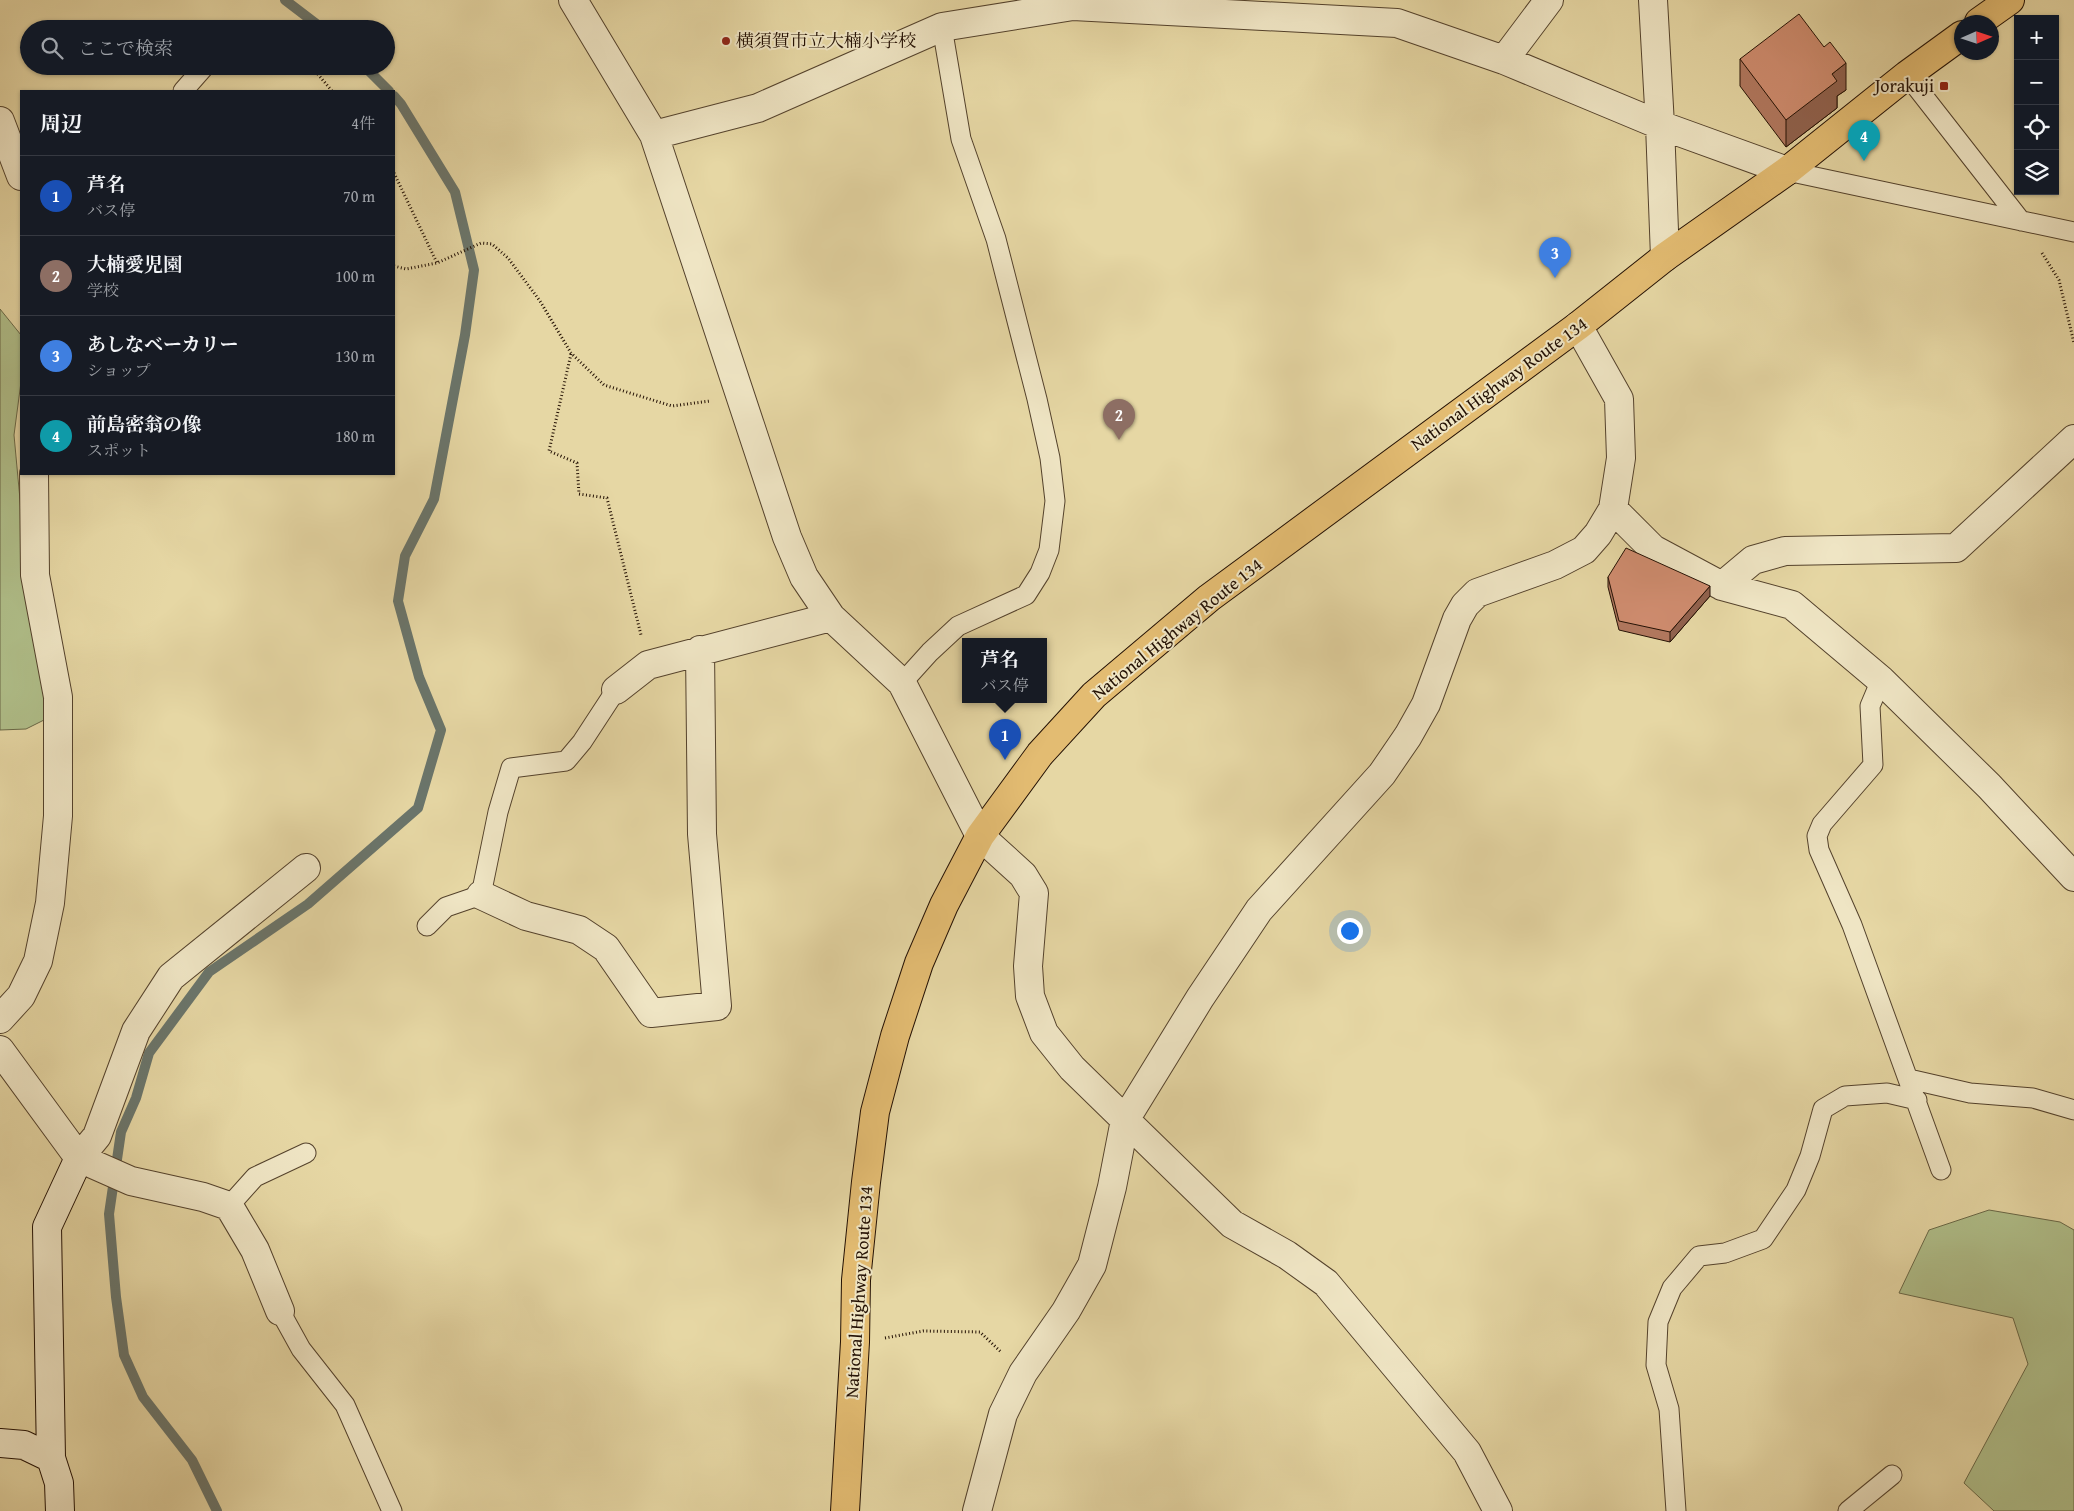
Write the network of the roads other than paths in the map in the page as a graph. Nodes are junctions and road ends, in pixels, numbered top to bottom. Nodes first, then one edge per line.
1 (573, 0) edge
2 (1549, 0) edge
3 (1653, 0) edge
4 (2010, 0) edge
5 (1989, 15) edge
6 (942, 27) junction
7 (1954, 42) edge
8 (1504, 60) junction
9 (196, 75) edge
10 (1907, 75) junction
11 (184, 90) edge
12 (0, 121) edge
13 (1660, 125) junction
14 (654, 135) junction
15 (1787, 171) junction
16 (20, 173) edge
17 (2021, 221) junction
18 (2074, 232) edge
19 (1665, 257) junction
20 (1578, 326) junction
21 (2074, 439) edge
22 (34, 475) edge
23 (1613, 509) junction
24 (1722, 586) junction
25 (831, 617) junction
26 (700, 650) junction
27 (1881, 680) junction
28 (902, 683) junction
29 (616, 690) joint
30 (980, 836) junction
31 (306, 868) dead end
32 (2074, 877) edge
33 (481, 895) junction
34 (427, 926) dead end
35 (0, 1019) edge
36 (0, 1050) edge
37 (1909, 1079) junction
38 (1917, 1100) junction
39 (2074, 1110) edge
40 (1125, 1120) junction
41 (306, 1153) dead end
42 (88, 1161) junction
43 (1941, 1170) dead end
44 (229, 1206) junction
45 (280, 1311) joint
46 (0, 1443) edge
47 (51, 1458) junction
48 (1892, 1475) dead end
49 (60, 1511) edge
50 (392, 1511) edge
51 (846, 1511) edge
52 (977, 1511) edge
53 (1498, 1511) edge
54 (1676, 1511) edge
55 (1848, 1511) edge

1 - 14 street
2 - 8 street
3 - 13 street
4 - 5 highway
6 - 8 street
6 - 14 street
6 - 28 lane
7 - 10 highway, National Highway Route 134
8 - 13 street
9 - 11 lane
10 - 15 highway, National Highway Route 134
10 - 17 lane
12 - 16 street
13 - 15 street
13 - 19 street
14 - 25 street
15 - 17 lane
15 - 19 highway, National Highway Route 134
17 - 18 lane
19 - 20 highway, National Highway Route 134
20 - 23 street
20 - 30 highway, National Highway Route 134
21 - 24 street
22 - 35 street
23 - 24 street
23 - 40 street
24 - 27 street
25 - 26 street
25 - 28 street
26 - 29 street
26 - 33 street
27 - 32 street
27 - 37 lane
28 - 30 street
29 - 33 lane
30 - 40 street
30 - 51 highway, National Highway Route 134
31 - 42 street
33 - 34 lane
36 - 42 street
37 - 38 lane
37 - 39 lane
38 - 43 lane
38 - 54 lane
40 - 52 street
40 - 53 street
41 - 44 lane
42 - 44 street
42 - 47 street
44 - 45 street
45 - 50 lane
46 - 47 street
47 - 49 street
48 - 55 lane

